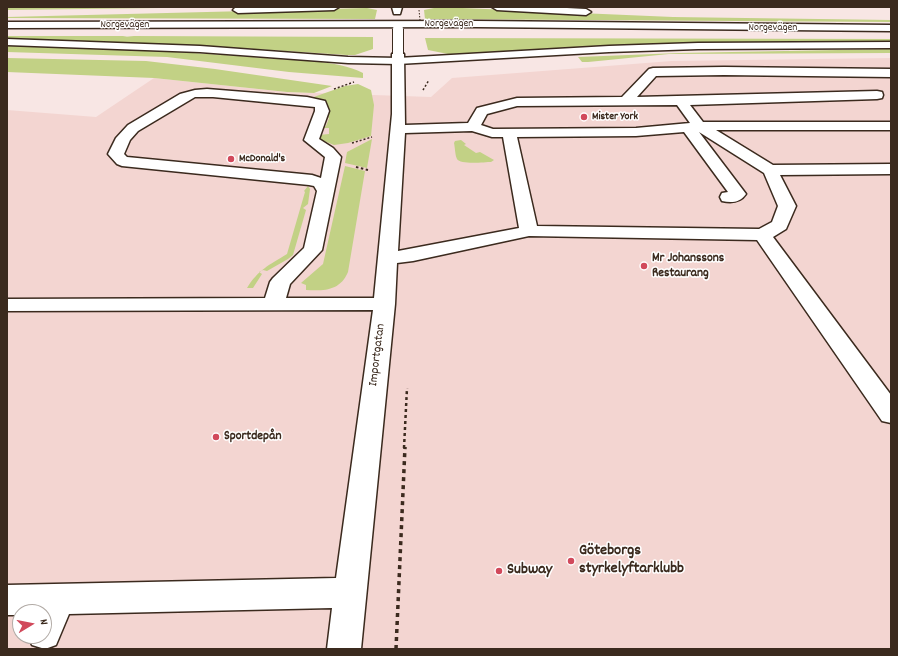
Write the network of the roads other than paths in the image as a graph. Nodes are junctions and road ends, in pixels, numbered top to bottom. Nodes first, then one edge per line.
1 (334, 7) edge
2 (497, 7) edge
3 (227, 10) dead end
4 (397, 10) edge
5 (598, 12) dead end
6 (7, 25) edge
7 (891, 28) edge
8 (7, 33) edge
9 (891, 35) edge
10 (7, 42) edge
11 (891, 45) edge
12 (398, 57) junction
13 (891, 73) edge
14 (885, 97) edge
15 (626, 101) junction
16 (682, 101) junction
17 (891, 126) edge
18 (473, 127) junction
19 (693, 127) junction
20 (398, 128) junction
21 (510, 133) junction
22 (891, 169) edge
23 (770, 170) junction
24 (326, 191) junction
25 (728, 197) dead end
26 (529, 231) junction
27 (762, 235) junction
28 (387, 258) junction
29 (274, 304) junction
30 (384, 304) junction
31 (7, 306) edge
32 (888, 406) edge
33 (350, 593) junction
34 (59, 599) junction
35 (7, 600) edge
36 (52, 615) edge
37 (344, 649) edge

1 - 3 main road
2 - 5 main road
4 - 12 main road, Importgatan, bridge
6 - 7 main road, Norgevägen
8 - 9 main road, Norgevägen
10 - 12 main road
11 - 12 main road
12 - 20 main road, Importgatan
13 - 15 main road
14 - 16 main road
15 - 16 main road
15 - 18 main road
16 - 19 main road
17 - 19 main road
18 - 20 main road
18 - 21 main road
19 - 21 main road
19 - 23 main road
19 - 25 main road
20 - 28 main road, Importgatan
21 - 26 main road
22 - 23 main road
23 - 27 main road
24 - 24 main road
24 - 29 main road
26 - 27 main road
26 - 28 main road
27 - 32 main road
28 - 30 main road, Importgatan
29 - 30 main road
29 - 31 main road
30 - 33 main road, Importgatan
33 - 34 main road
33 - 37 main road, Importgatan
34 - 35 main road
34 - 36 main road

